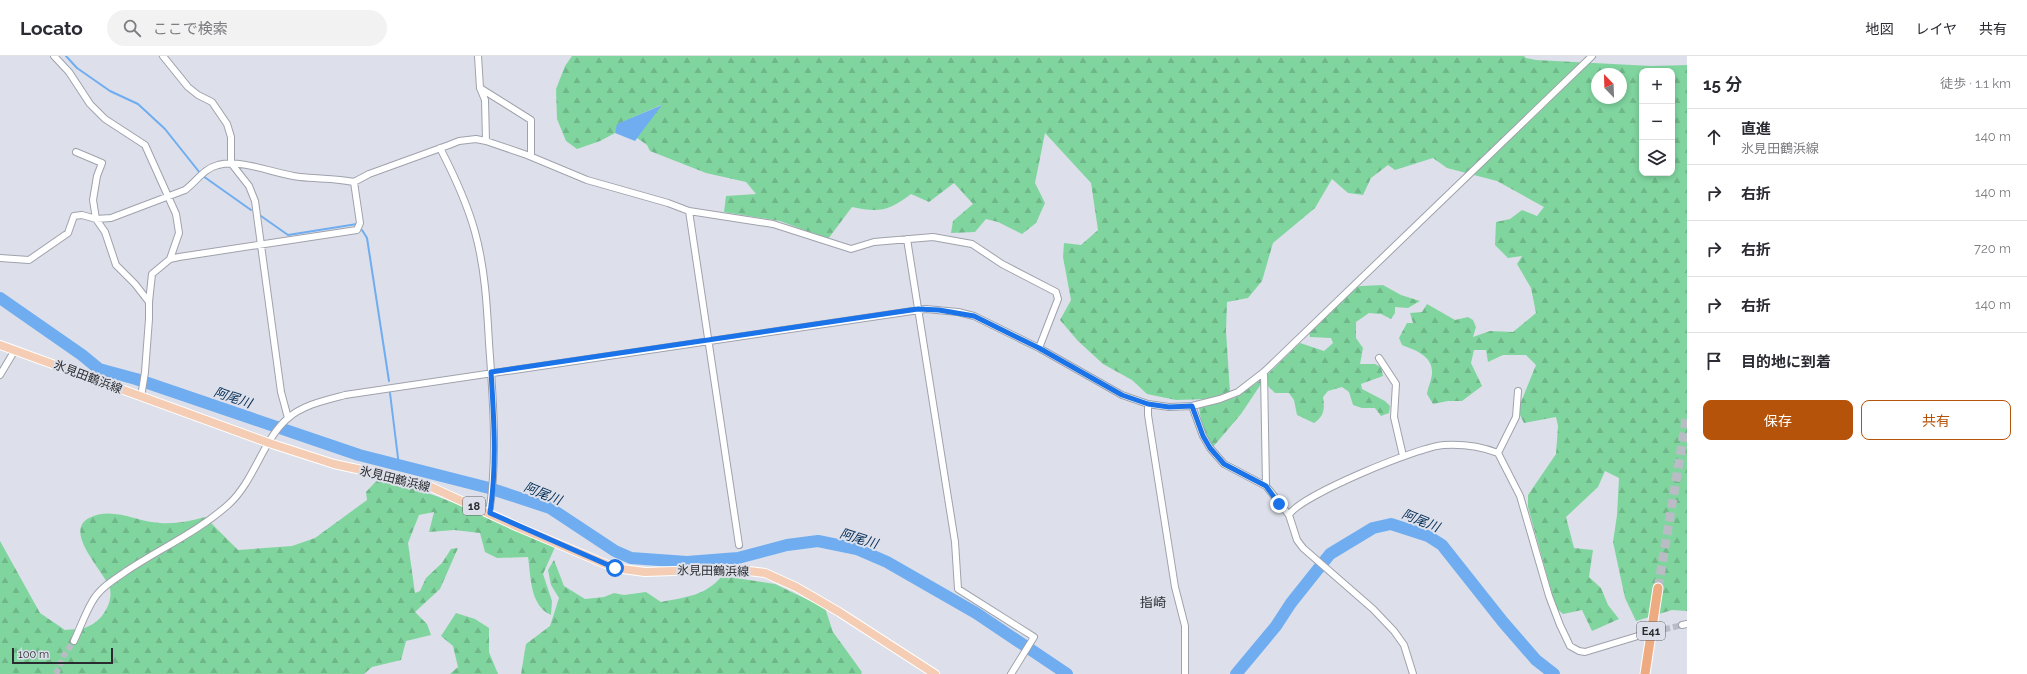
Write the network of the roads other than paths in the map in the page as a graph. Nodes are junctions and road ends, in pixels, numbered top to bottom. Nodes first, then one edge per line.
1 (54, 56) edge
2 (163, 56) edge
3 (478, 56) edge
4 (1592, 56) edge
5 (480, 88) junction
6 (486, 141) junction
7 (440, 148) junction
8 (76, 152) dead end
9 (530, 156) junction
10 (231, 163) junction
11 (354, 182) junction
12 (169, 197) junction
13 (689, 211) junction
14 (96, 219) junction
15 (907, 239) junction
16 (260, 244) junction
17 (0, 258) edge
18 (170, 259) junction
19 (149, 302) junction
20 (918, 309) junction
21 (709, 340) junction
22 (0, 345) edge
23 (1039, 348) junction
24 (15, 350) junction
25 (1379, 358) dead end
26 (491, 372) junction
27 (1264, 372) junction
28 (0, 375) edge
29 (1518, 391) dead end
30 (141, 393) junction
31 (1148, 404) junction
32 (1192, 406) junction
33 (288, 418) junction
34 (272, 440) junction
35 (1498, 453) junction
36 (1404, 456) junction
37 (1266, 486) junction
38 (490, 513) junction
39 (1289, 516) junction
40 (740, 545) dead end
41 (1638, 636) tunnel mouth
42 (74, 641) tunnel mouth
43 (935, 674) edge
44 (1011, 674) edge
45 (1185, 674) edge
46 (1413, 674) edge
47 (1645, 674) edge
48 (1650, 674) edge

1 - 12 street
2 - 10 street
3 - 5 street
4 - 27 street
5 - 6 street
5 - 9 street
6 - 7 street
6 - 9 street
7 - 11 street
7 - 26 street
8 - 14 street
9 - 13 street
10 - 11 street
10 - 12 street
10 - 16 street
11 - 16 street
12 - 14 street
12 - 18 street
13 - 15 street
13 - 21 street
14 - 17 street
14 - 19 street
15 - 20 street
15 - 23 street
16 - 18 street
16 - 33 street
18 - 19 street
19 - 30 street
20 - 21 street
20 - 23 street
20 - 44 street
21 - 26 street
21 - 40 street
22 - 24 main road, 氷見田鶴浜線 / 18
23 - 31 street
24 - 28 street
24 - 30 main road, 氷見田鶴浜線 / 18
25 - 36 street
26 - 33 street
26 - 38 street
27 - 32 street
27 - 37 street
29 - 35 street
30 - 34 main road, 氷見田鶴浜線 / 18
31 - 32 street
31 - 45 street
32 - 37 street
33 - 34 street
34 - 38 main road, 氷見田鶴浜線 / 18
34 - 42 street
35 - 36 street
35 - 41 street
36 - 39 street
37 - 39 street
38 - 43 main road, 氷見田鶴浜線 / 18
39 - 46 street
47 - 48 highway, E41

